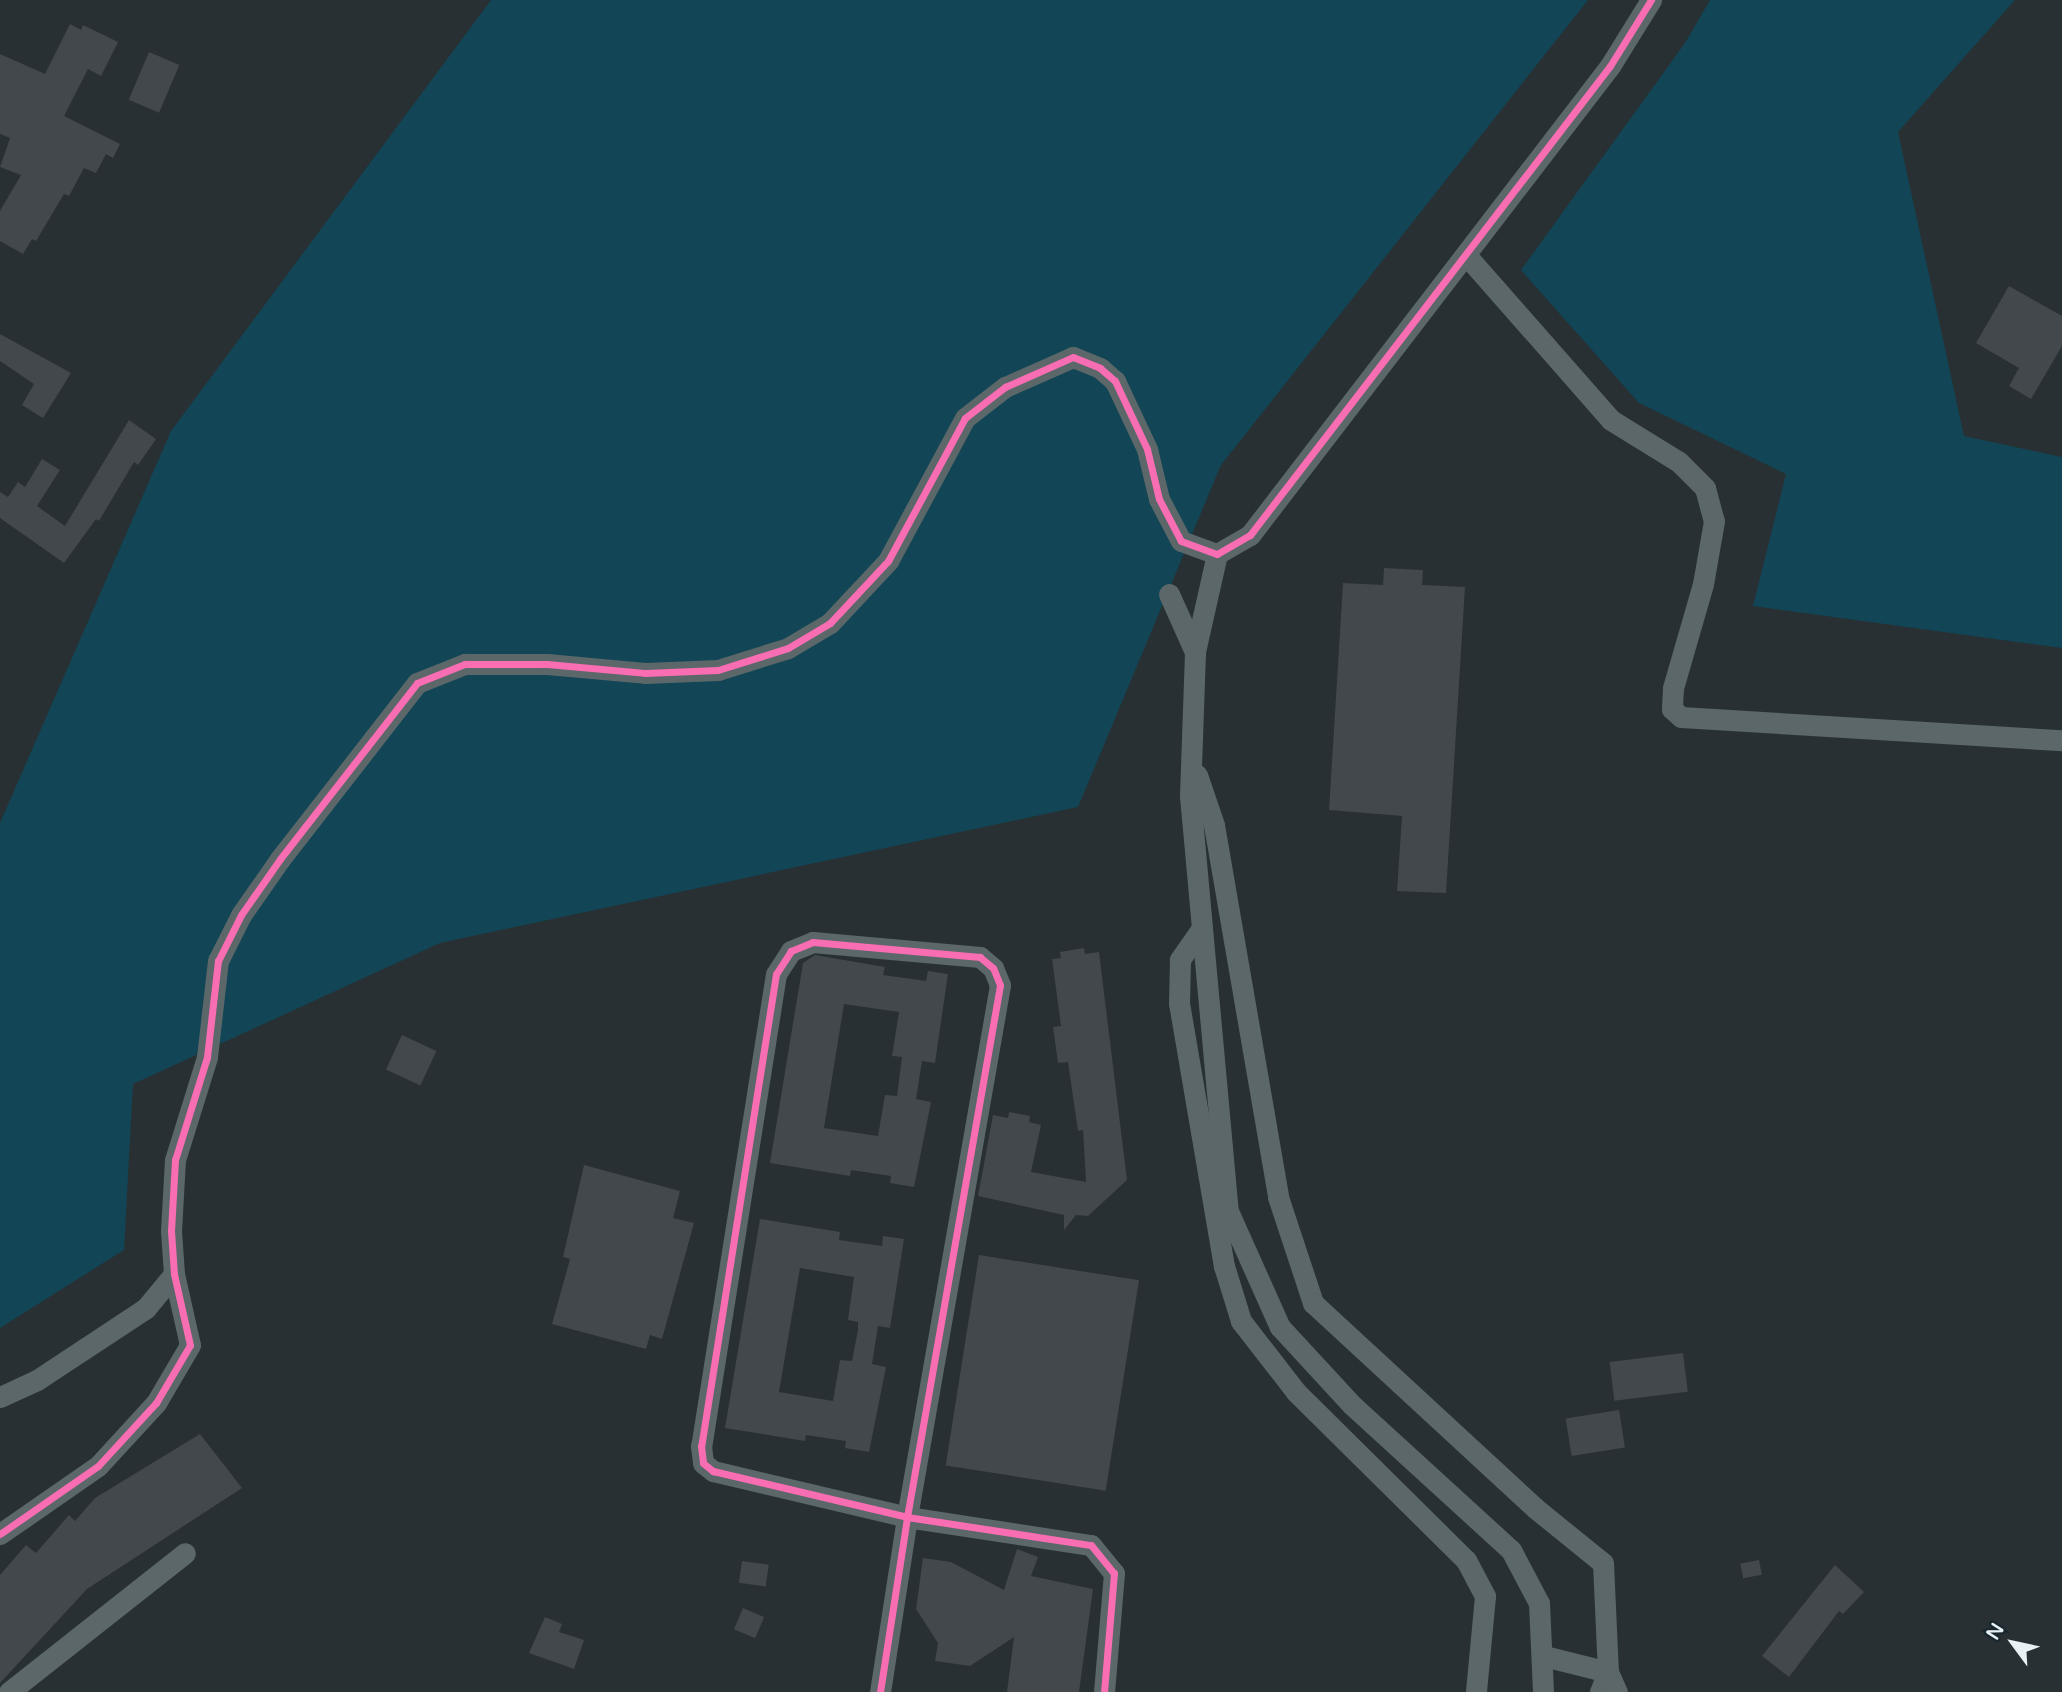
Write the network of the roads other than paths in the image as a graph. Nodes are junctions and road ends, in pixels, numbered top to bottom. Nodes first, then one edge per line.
1 (1651, 0) edge
2 (1466, 255) junction
3 (1217, 554) junction
4 (1169, 594) dead end
5 (1195, 652) junction
6 (2062, 740) edge
7 (1192, 759) junction
8 (1202, 928) junction
9 (174, 1274) junction
10 (0, 1397) edge
11 (907, 1517) junction
12 (0, 1534) edge
13 (185, 1553) dead end
14 (1544, 1657) junction
15 (1608, 1672) junction
16 (9, 1692) edge
17 (880, 1692) edge
18 (1104, 1692) edge
19 (1476, 1692) edge
20 (1543, 1692) edge
21 (1600, 1692) edge
22 (1617, 1692) edge

1 - 2 street
2 - 3 street
2 - 6 street
3 - 5 street
3 - 9 street
4 - 5 street
5 - 7 street
7 - 8 street
7 - 15 street
8 - 14 street
8 - 19 street
9 - 10 street
9 - 12 street
11 - 11 street
11 - 17 street
11 - 18 street
13 - 16 street
14 - 15 street
14 - 20 street
15 - 21 street
15 - 22 street

